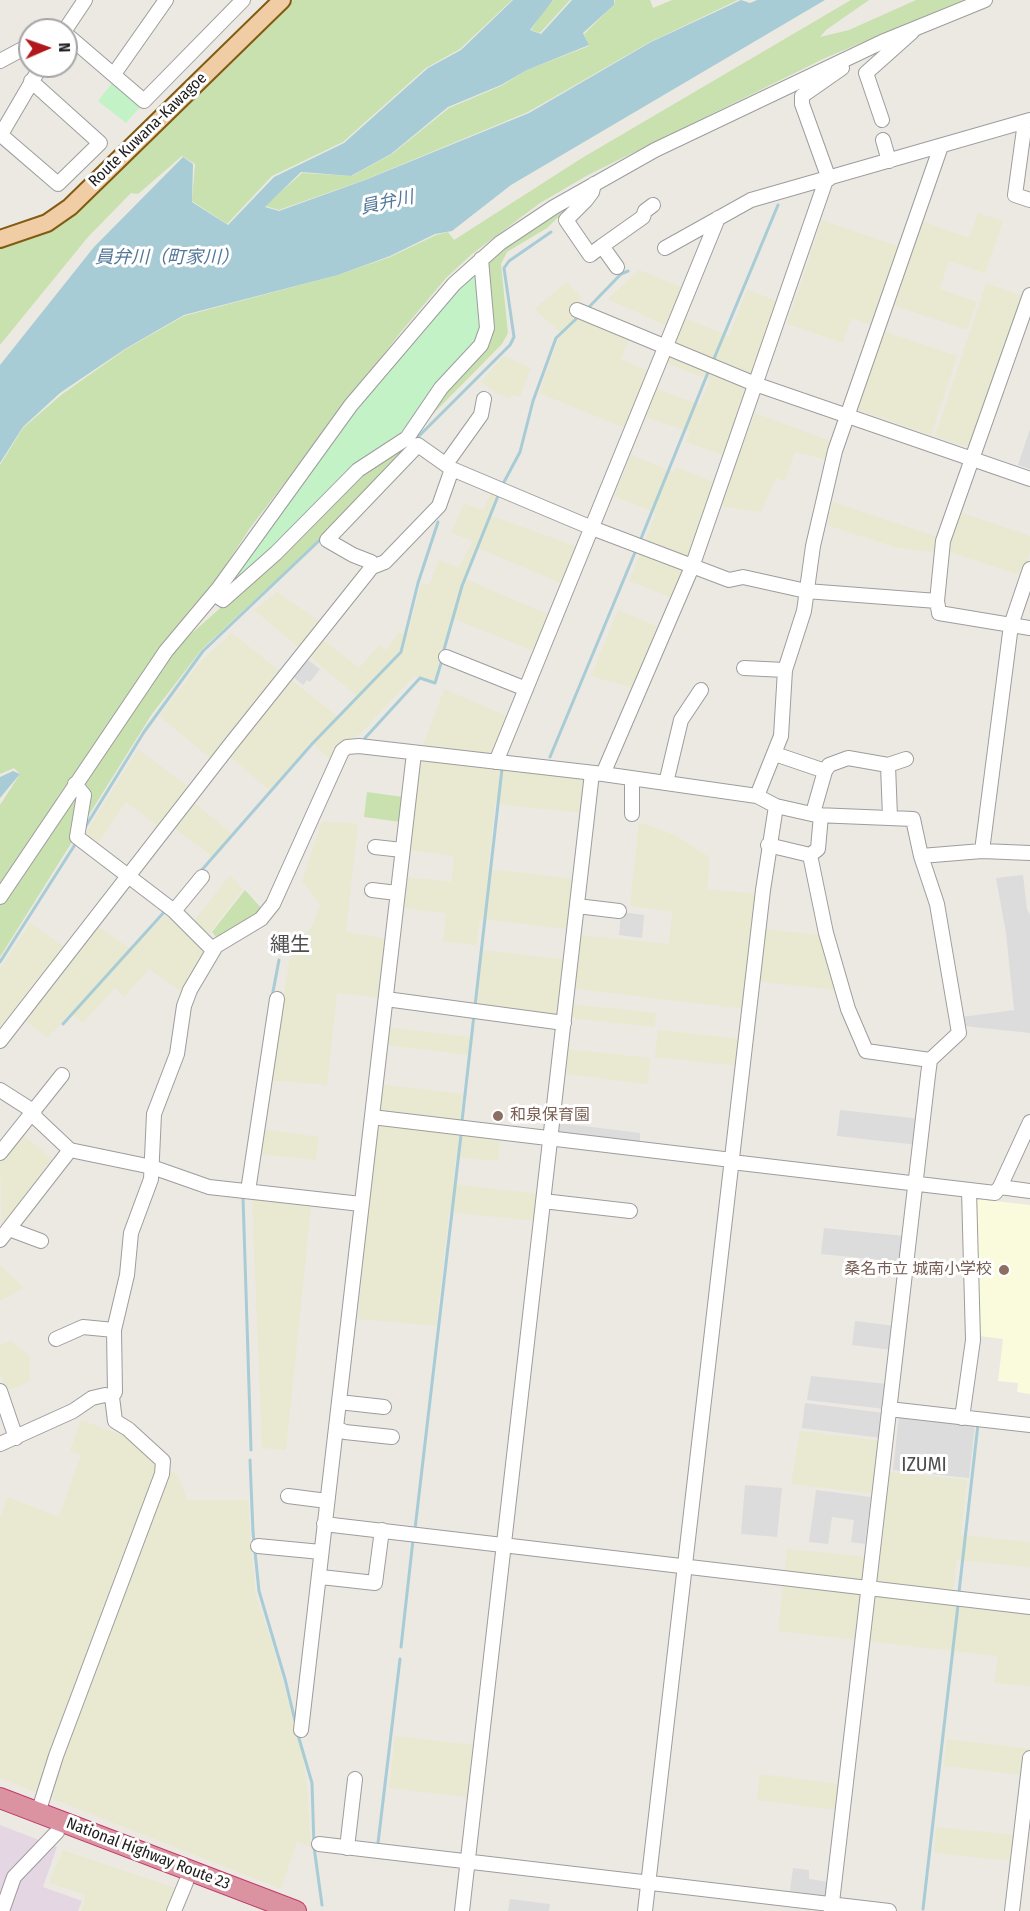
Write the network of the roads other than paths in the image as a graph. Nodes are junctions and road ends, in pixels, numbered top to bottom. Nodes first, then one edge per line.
1 (85, 0) edge
2 (166, 0) edge
3 (243, 0) edge
4 (282, 0) edge
5 (985, 0) edge
6 (74, 18) edge
7 (919, 27) junction
8 (882, 42) junction
9 (78, 43) edge
10 (18, 52) edge
11 (0, 62) edge
12 (114, 74) junction
13 (33, 78) edge
14 (31, 81) junction
15 (882, 120) dead end
16 (1028, 121) edge
17 (0, 135) edge
18 (883, 140) dead end
19 (941, 146) junction
20 (889, 160) junction
21 (827, 179) junction
22 (594, 183) junction
23 (1030, 200) edge
24 (653, 205) dead end
25 (718, 219) junction
26 (0, 239) edge
27 (602, 246) junction
28 (665, 248) dead end
29 (482, 259) junction
30 (617, 267) dead end
31 (1030, 295) edge
32 (577, 310) dead end
33 (666, 347) junction
34 (755, 384) junction
35 (484, 399) dead end
36 (847, 414) junction
37 (412, 441) junction
38 (973, 459) junction
39 (449, 467) junction
40 (1030, 479) edge
41 (592, 528) junction
42 (372, 567) junction
43 (692, 567) junction
44 (1030, 569) edge
45 (806, 591) junction
46 (214, 594) junction
47 (937, 601) junction
48 (1011, 625) junction
49 (1030, 628) edge
50 (446, 657) dead end
51 (744, 668) dead end
52 (785, 670) junction
53 (526, 689) junction
54 (701, 690) dead end
55 (414, 753) junction
56 (775, 754) junction
57 (906, 759) dead end
58 (496, 762) junction
59 (888, 765) junction
60 (825, 771) junction
61 (597, 774) junction
62 (632, 778) junction
63 (666, 783) junction
64 (75, 784) junction
65 (757, 796) junction
66 (776, 806) junction
67 (632, 814) dead end
68 (817, 814) junction
69 (890, 817) junction
70 (768, 845) junction
71 (375, 847) dead end
72 (402, 850) junction
73 (982, 851) junction
74 (1030, 854) edge
75 (810, 855) junction
76 (921, 856) junction
77 (128, 877) junction
78 (202, 877) dead end
79 (372, 890) dead end
80 (397, 893) junction
81 (0, 897) edge
82 (577, 906) junction
83 (174, 911) junction
84 (619, 911) dead end
85 (213, 950) junction
86 (277, 999) dead end
87 (386, 999) junction
88 (564, 1023) junction
89 (0, 1041) edge
90 (930, 1060) junction
91 (62, 1075) dead end
92 (0, 1090) edge
93 (33, 1111) junction
94 (372, 1118) junction
95 (1030, 1122) edge
96 (551, 1138) junction
97 (70, 1150) junction
98 (0, 1153) edge
99 (732, 1161) junction
100 (152, 1167) junction
101 (916, 1183) junction
102 (1000, 1187) junction
103 (969, 1190) junction
104 (248, 1191) junction
105 (1030, 1191) edge
106 (543, 1201) junction
107 (361, 1204) junction
108 (630, 1210) dead end
109 (4, 1235) edge
110 (41, 1241) dead end
111 (114, 1330) junction
112 (56, 1339) dead end
113 (0, 1391) edge
114 (112, 1397) junction
115 (339, 1402) junction
116 (384, 1407) dead end
117 (889, 1409) junction
118 (962, 1418) junction
119 (1030, 1425) edge
120 (336, 1428) junction
121 (392, 1437) dead end
122 (16, 1438) junction
123 (0, 1444) edge
124 (288, 1496) dead end
125 (327, 1501) junction
126 (324, 1524) junction
127 (382, 1530) junction
128 (504, 1544) junction
129 (258, 1546) dead end
130 (321, 1552) junction
131 (685, 1566) junction
132 (321, 1577) junction
133 (868, 1588) junction
134 (1030, 1607) edge
135 (302, 1730) dead end
136 (1030, 1758) edge
137 (355, 1779) dead end
138 (0, 1798) edge
139 (0, 1810) edge
140 (38, 1813) junction
141 (57, 1832) junction
142 (319, 1844) dead end
143 (347, 1848) junction
144 (467, 1862) junction
145 (186, 1882) junction
146 (648, 1883) junction
147 (832, 1908) edge
148 (2, 1911) edge
149 (174, 1911) edge
150 (260, 1911) edge
151 (296, 1911) edge
152 (462, 1911) edge
153 (645, 1911) edge
154 (889, 1911) edge
155 (1012, 1911) edge

1 - 6 street
2 - 12 street
3 - 12 street
4 - 26 main road, Route Kuwana-Kawagoe
5 - 7 street
7 - 8 street
7 - 15 street
8 - 21 street
8 - 22 street
9 - 12 street
10 - 11 street
13 - 14 street
14 - 17 street
14 - 17 street
16 - 19 street
16 - 23 street
18 - 20 street
19 - 20 street
19 - 36 street
20 - 21 street
21 - 25 street
21 - 34 street
22 - 27 street
22 - 29 street
24 - 27 street
25 - 28 street
25 - 33 street
27 - 30 street
29 - 37 street
29 - 46 street
31 - 38 street
32 - 33 street
33 - 34 street
33 - 41 street
34 - 36 street
34 - 43 street
35 - 39 street
36 - 38 street
36 - 45 street
37 - 39 street
37 - 42 street
37 - 46 street
38 - 40 street
38 - 47 street
39 - 41 street
39 - 42 street
41 - 43 street
41 - 53 street
42 - 77 street
43 - 45 street
43 - 61 street
44 - 48 street
45 - 47 street
45 - 52 street
46 - 64 street
47 - 48 street
48 - 49 street
48 - 73 street
50 - 53 street
51 - 52 street
52 - 56 street
53 - 58 street
54 - 63 street
55 - 58 street
55 - 72 street
55 - 85 street
56 - 60 street
56 - 65 street
57 - 59 street
58 - 61 street
59 - 60 street
59 - 69 street
60 - 68 street
61 - 62 street
61 - 82 street
62 - 63 street
62 - 67 street
63 - 65 street
64 - 77 street
64 - 81 street
65 - 66 street
66 - 68 street
66 - 70 street
68 - 69 street
68 - 75 street
69 - 76 street
70 - 75 street
70 - 99 street
71 - 72 street
72 - 80 street
73 - 74 street
73 - 76 street
75 - 90 street
76 - 90 street
77 - 83 street
77 - 89 street
78 - 83 street
79 - 80 street
80 - 87 street
82 - 84 street
82 - 88 street
83 - 85 street
85 - 100 street
86 - 104 street
87 - 88 street
87 - 94 street
88 - 96 street
90 - 101 street
91 - 93 street
92 - 93 street
93 - 97 street
93 - 98 street
94 - 96 street
94 - 107 street
95 - 102 street
96 - 99 street
96 - 106 street
97 - 100 street
97 - 109 street
99 - 101 street
99 - 131 street
100 - 104 street
100 - 111 street
101 - 103 street
101 - 117 street
102 - 103 street
102 - 105 street
103 - 118 street
104 - 107 street
106 - 108 street
106 - 128 street
107 - 115 street
109 - 110 street
111 - 112 street
111 - 114 street
113 - 122 street
114 - 122 street
114 - 140 street
115 - 116 street
115 - 120 street
117 - 118 street
117 - 133 street
118 - 119 street
120 - 121 street
120 - 125 street
122 - 123 street
124 - 125 street
125 - 126 street
126 - 127 street
126 - 130 street
127 - 128 street
127 - 132 street
128 - 131 street
128 - 144 street
129 - 130 street
130 - 132 street
131 - 133 street
131 - 146 street
132 - 135 street
133 - 134 street
133 - 147 street
136 - 155 street
137 - 143 street
138 - 140 highway, National Highway Route 23
139 - 141 highway, National Highway Route 23
140 - 151 highway, National Highway Route 23
141 - 145 highway, National Highway Route 23
141 - 148 street
142 - 143 street
143 - 144 street
144 - 146 street
144 - 152 street
145 - 149 street
145 - 150 highway, National Highway Route 23
146 - 147 street
146 - 153 street
147 - 154 street

